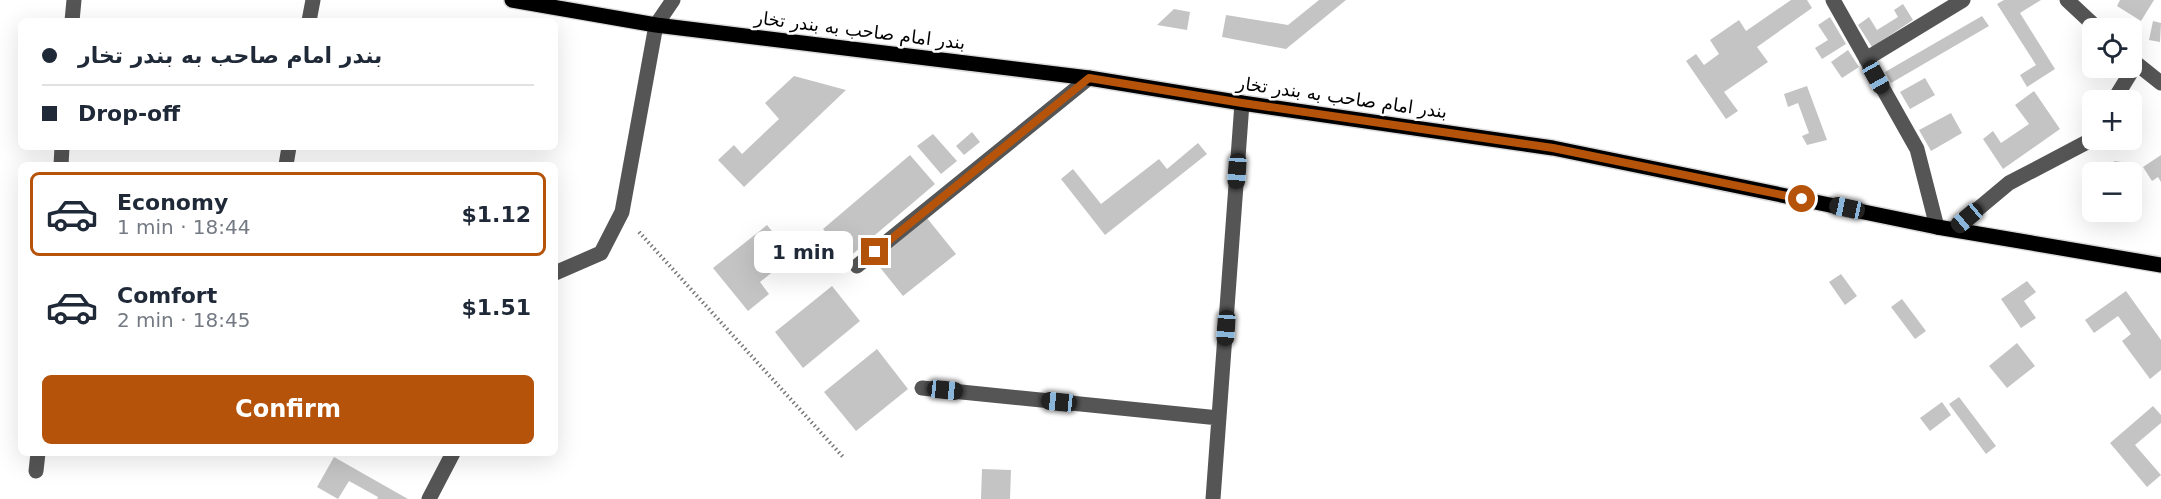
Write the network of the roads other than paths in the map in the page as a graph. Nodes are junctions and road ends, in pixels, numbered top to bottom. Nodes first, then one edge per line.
1 (74, 0) edge
2 (313, 0) edge
3 (512, 0) edge
4 (673, 0) edge
5 (1833, 0) edge
6 (1963, 0) edge
7 (2067, 0) edge
8 (72, 18) edge
9 (310, 18) edge
10 (2086, 18) edge
11 (656, 25) junction
12 (1866, 59) junction
13 (2142, 68) edge
14 (1089, 78) junction
15 (2161, 83) edge
16 (1242, 103) junction
17 (2082, 145) edge
18 (1937, 227) junction
19 (1953, 229) junction
20 (2161, 265) edge
21 (857, 266) dead end
22 (558, 272) edge
23 (922, 388) dead end
24 (1219, 418) junction
25 (38, 456) edge
26 (451, 456) edge
27 (36, 471) dead end
28 (429, 499) edge
29 (1213, 499) edge

1 - 8 street
2 - 9 street
3 - 11 main road, بندر امام صاحب به بندر تخار
4 - 11 street
5 - 12 street
6 - 12 street
7 - 10 street
11 - 14 main road, بندر امام صاحب به بندر تخار
11 - 22 street
12 - 18 street
13 - 15 street
14 - 16 main road, بندر امام صاحب به بندر تخار
14 - 21 street
16 - 18 main road, بندر امام صاحب به بندر تخار
16 - 24 street
17 - 19 street
18 - 19 main road, بندر امام صاحب به بندر تخار
19 - 20 main road, بندر امام صاحب به بندر تخار
23 - 24 street
24 - 29 street
25 - 27 street
26 - 28 street

